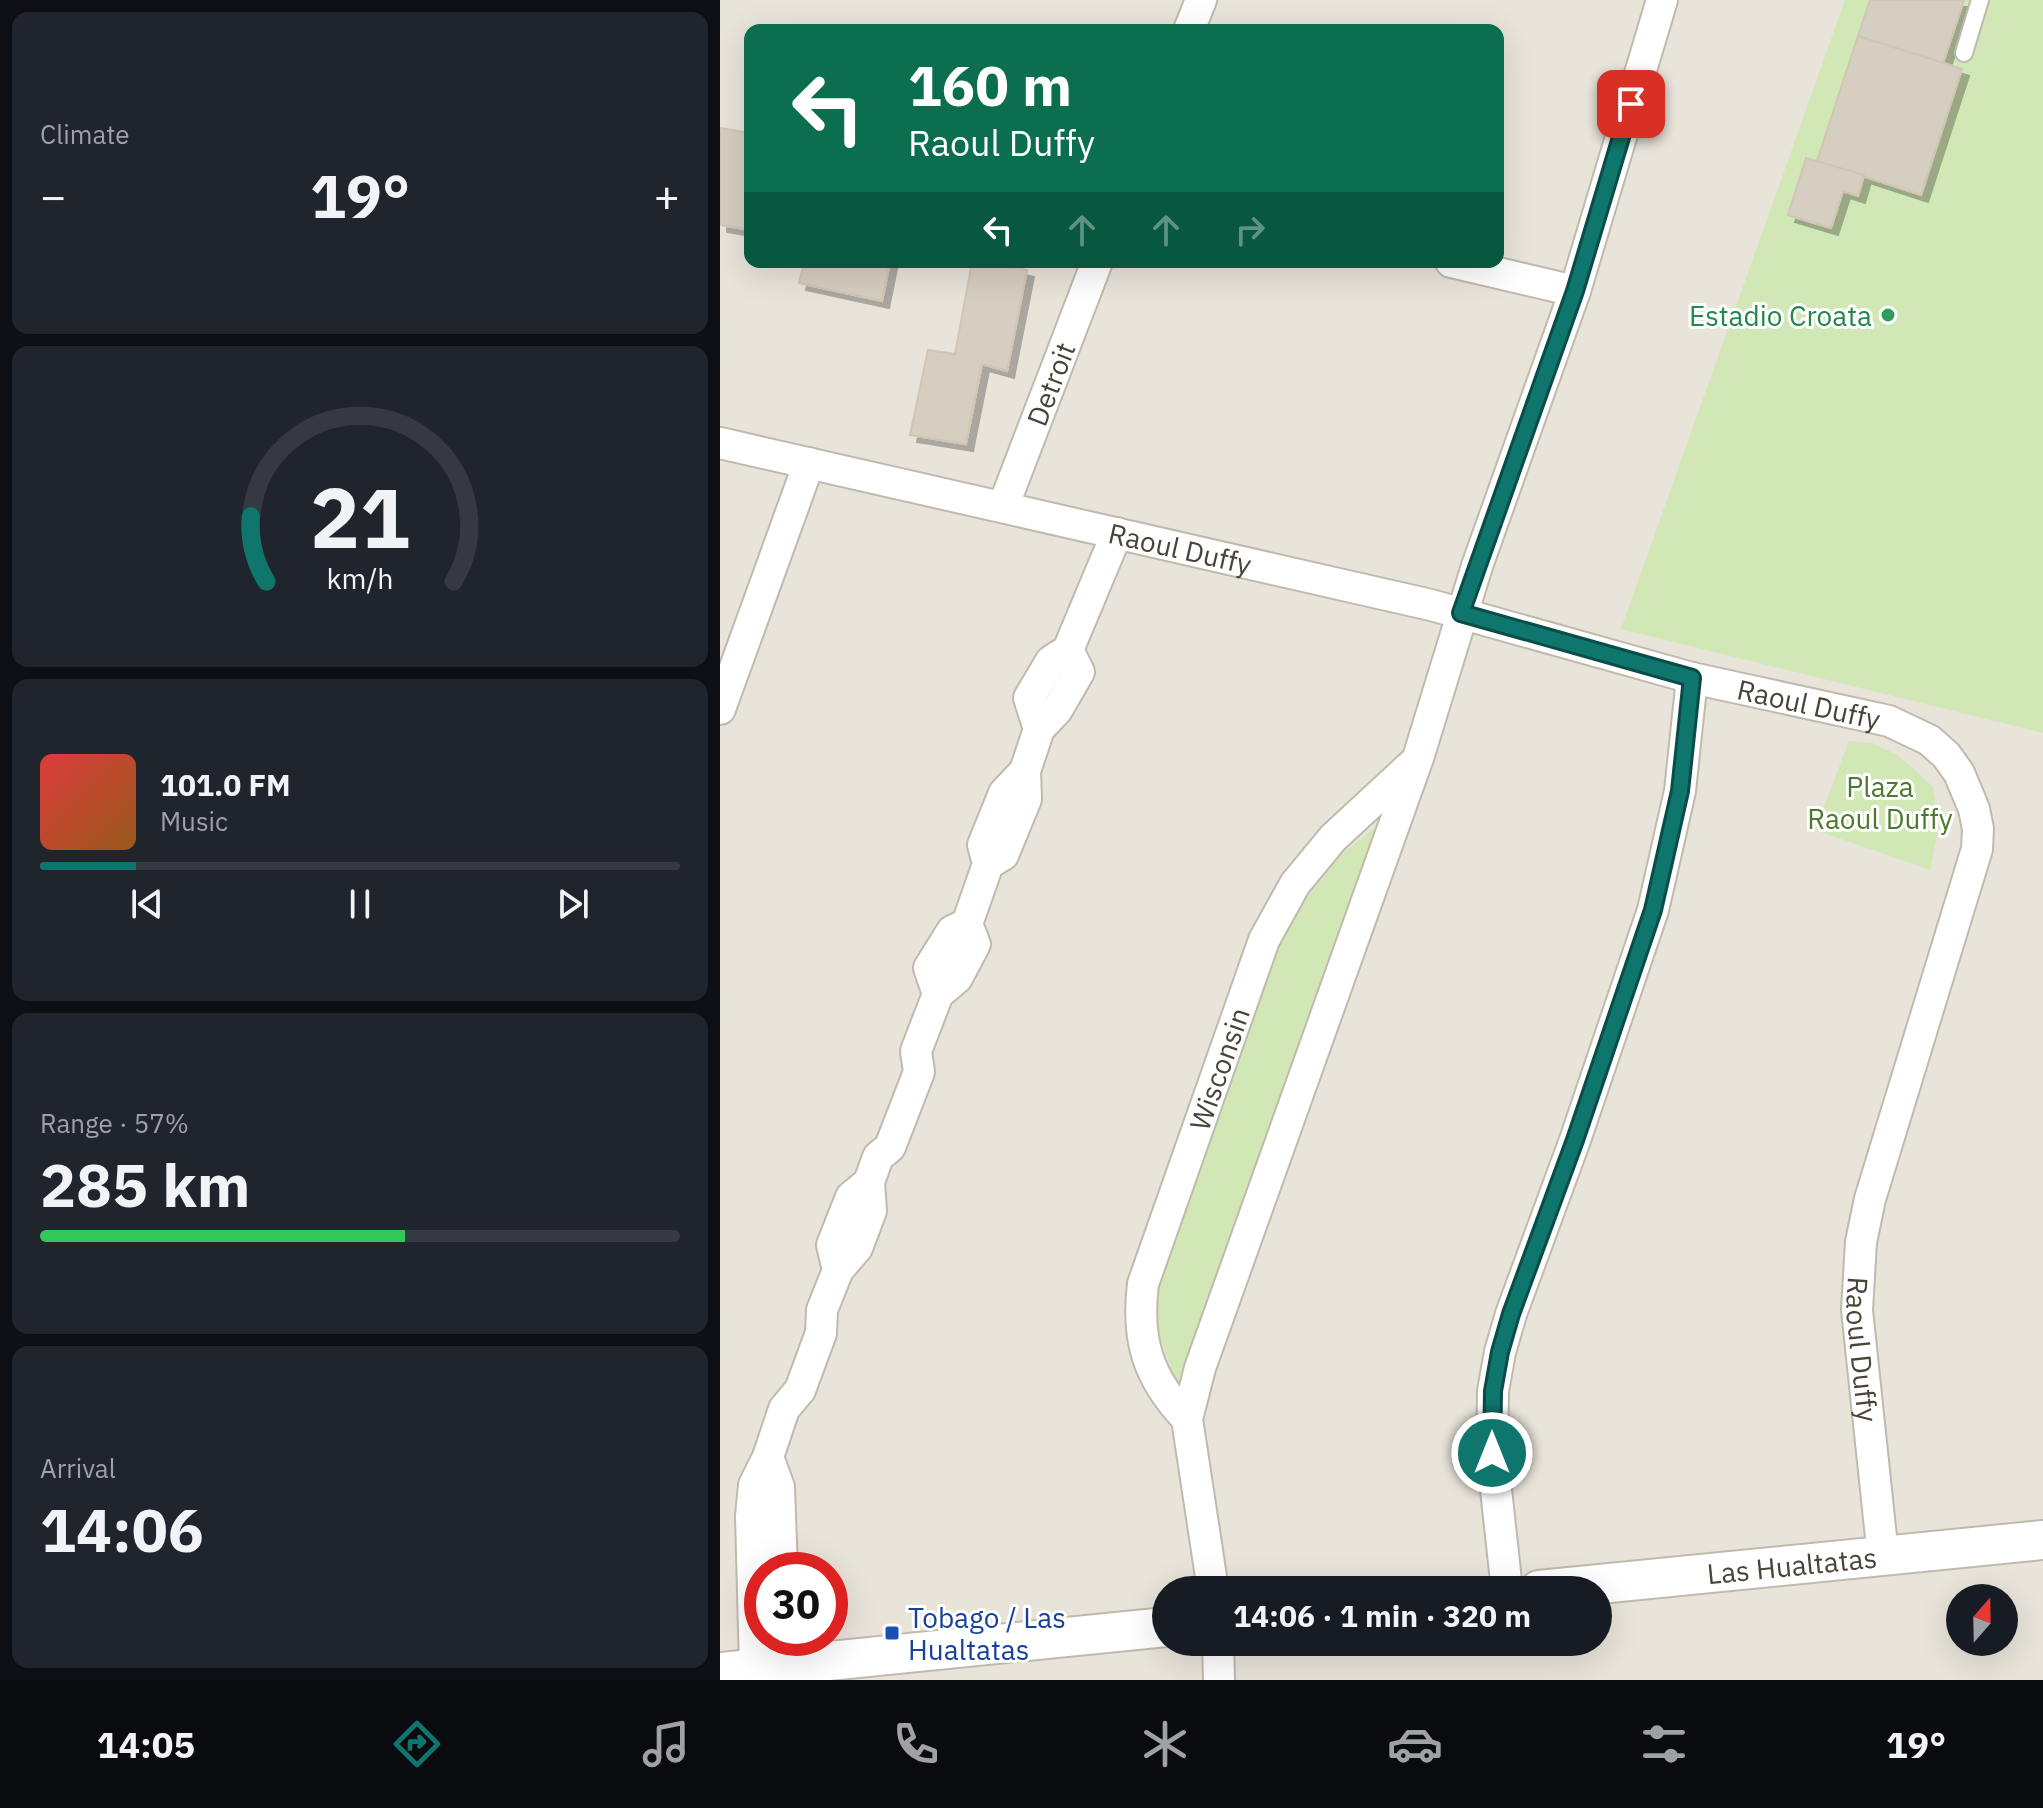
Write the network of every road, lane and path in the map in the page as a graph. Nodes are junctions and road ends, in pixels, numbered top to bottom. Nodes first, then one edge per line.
1 (1201, 0) edge
2 (1662, 0) edge
3 (1980, 0) edge
4 (1191, 24) edge
5 (1964, 53) dead end
6 (1095, 268) edge
7 (1477, 268) edge
8 (1575, 291) junction
9 (720, 443) edge
10 (809, 463) junction
11 (1003, 507) junction
12 (1117, 533) junction
13 (1461, 613) junction
14 (1692, 678) junction
15 (720, 709) edge
16 (1418, 758) junction
17 (1187, 1419) junction
18 (768, 1457) junction
19 (2043, 1540) edge
20 (781, 1552) edge
21 (1883, 1556) junction
22 (1211, 1576) edge
23 (1505, 1576) edge
24 (1612, 1583) edge
25 (1152, 1628) edge
26 (1218, 1656) edge
27 (760, 1661) edge
28 (1219, 1680) edge

1 - 4 street
2 - 8 street
3 - 5 lane
6 - 11 street, Detroit
7 - 8 street
8 - 13 street
9 - 10 street, Raoul Duffy
10 - 11 street, Raoul Duffy
10 - 15 street
11 - 12 street, Raoul Duffy
12 - 13 street, Raoul Duffy
12 - 18 street
13 - 14 street, Raoul Duffy
13 - 16 street
14 - 21 street, Raoul Duffy
14 - 23 street
16 - 17 street
16 - 17 street, Wisconsin
17 - 22 street
18 - 20 street
18 - 27 street
19 - 21 street, Las Hualtatas
21 - 24 street, Las Hualtatas
25 - 27 street
26 - 28 street

